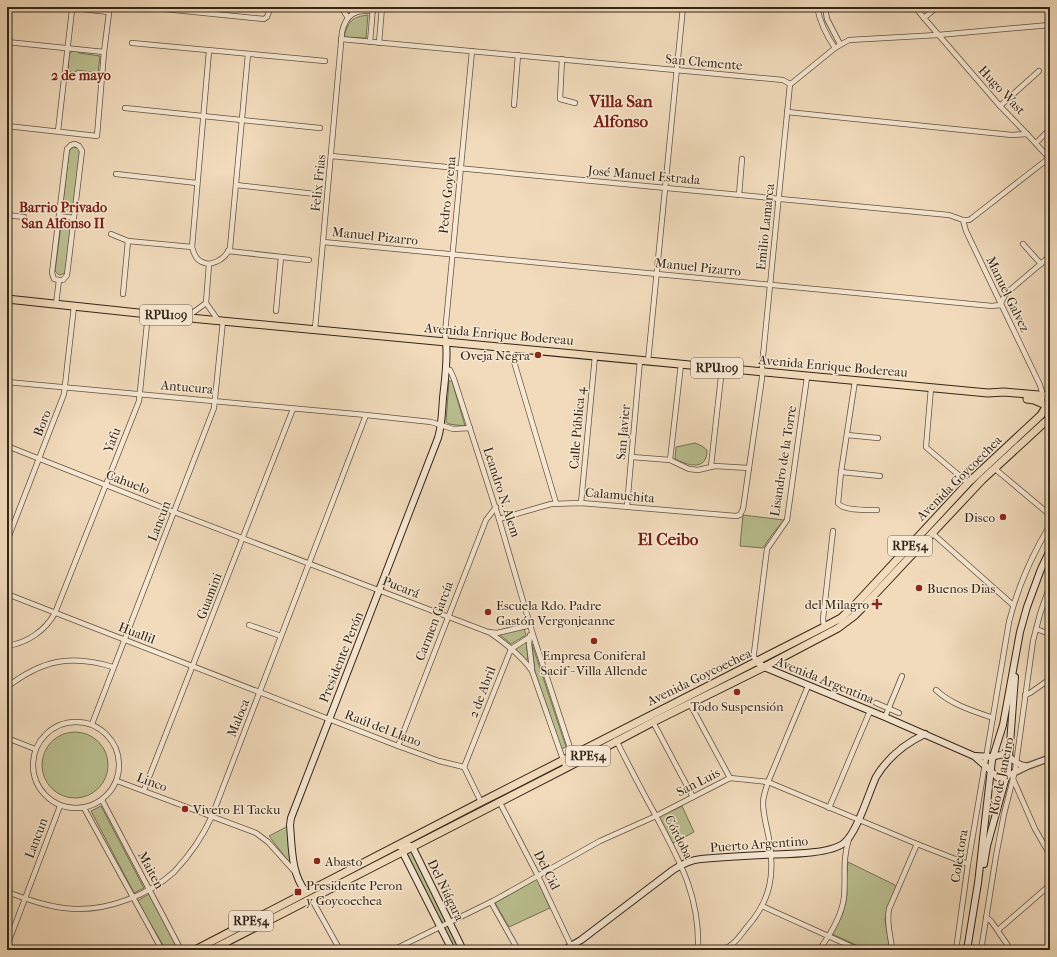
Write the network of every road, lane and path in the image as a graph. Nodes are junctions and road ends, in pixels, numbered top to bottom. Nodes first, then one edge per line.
1 (145, 7) edge
2 (148, 7) edge
3 (210, 7) edge
4 (271, 7) edge
5 (341, 7) edge
6 (349, 7) edge
7 (382, 7) edge
8 (683, 7) edge
9 (817, 7) edge
10 (825, 7) edge
11 (915, 7) edge
12 (937, 7) edge
13 (373, 9) edge
14 (209, 13) junction
15 (353, 13) junction
16 (348, 18) junction
17 (924, 18) junction
18 (1050, 25) edge
19 (938, 35) junction
20 (341, 39) junction
21 (7, 42) edge
22 (370, 42) junction
23 (379, 42) junction
24 (132, 43) dead end
25 (840, 44) junction
26 (68, 48) junction
27 (835, 48) junction
28 (209, 50) junction
29 (472, 51) junction
30 (104, 52) junction
31 (248, 54) junction
32 (518, 55) junction
33 (562, 59) junction
34 (325, 62) dead end
35 (677, 71) junction
36 (1039, 71) dead end
37 (790, 84) junction
38 (576, 103) dead end
39 (514, 106) dead end
40 (1000, 106) junction
41 (125, 108) dead end
42 (787, 112) junction
43 (203, 116) junction
44 (241, 120) junction
45 (7, 126) edge
46 (320, 128) dead end
47 (1050, 129) edge
48 (58, 132) junction
49 (1027, 134) junction
50 (1036, 143) junction
51 (332, 156) junction
52 (742, 159) dead end
53 (1049, 159) edge
54 (461, 169) junction
55 (116, 174) dead end
56 (197, 183) junction
57 (236, 185) junction
58 (665, 188) junction
59 (315, 194) dead end
60 (739, 195) junction
61 (779, 199) junction
62 (7, 216) edge
63 (59, 216) junction
64 (24, 217) dead end
65 (74, 218) junction
66 (963, 220) junction
67 (111, 234) dead end
68 (128, 241) junction
69 (323, 242) junction
70 (1023, 244) dead end
71 (192, 247) junction
72 (228, 251) junction
73 (452, 255) junction
74 (281, 257) junction
75 (1050, 257) edge
76 (309, 260) dead end
77 (209, 264) junction
78 (1041, 264) junction
79 (657, 274) junction
80 (59, 280) junction
81 (770, 285) junction
82 (123, 294) dead end
83 (7, 299) edge
84 (206, 303) junction
85 (56, 304) junction
86 (1000, 305) junction
87 (74, 306) junction
88 (276, 310) dead end
89 (148, 314) junction
90 (187, 317) junction
91 (220, 320) junction
92 (315, 329) junction
93 (446, 342) junction
94 (512, 348) junction
95 (595, 356) junction
96 (640, 360) junction
97 (648, 361) junction
98 (681, 364) junction
99 (722, 368) junction
100 (446, 369) junction
101 (762, 372) junction
102 (807, 377) junction
103 (856, 381) junction
104 (7, 382) edge
105 (1040, 385) junction
106 (66, 387) junction
107 (931, 388) junction
108 (140, 395) junction
109 (1050, 396) edge
110 (215, 401) junction
111 (1045, 405) edge
112 (293, 409) junction
113 (366, 415) junction
114 (1050, 419) edge
115 (441, 425) junction
116 (470, 428) junction
117 (847, 435) junction
118 (878, 438) dead end
119 (7, 446) edge
120 (632, 457) junction
121 (40, 459) junction
122 (670, 460) junction
123 (711, 466) junction
124 (749, 468) junction
125 (994, 468) junction
126 (841, 472) junction
127 (880, 476) dead end
128 (968, 483) junction
129 (106, 486) junction
130 (582, 502) junction
131 (556, 503) junction
132 (627, 506) junction
133 (496, 507) junction
134 (877, 510) dead end
135 (174, 512) junction
136 (740, 515) joint
137 (1050, 515) edge
138 (499, 519) junction
139 (1050, 525) edge
140 (833, 531) dead end
141 (932, 533) junction
142 (243, 538) junction
143 (7, 541) edge
144 (1050, 550) edge
145 (310, 564) junction
146 (1050, 585) edge
147 (380, 590) junction
148 (7, 594) edge
149 (1013, 605) junction
150 (55, 613) junction
151 (448, 616) junction
152 (249, 625) dead end
153 (530, 625) junction
154 (824, 627) junction
155 (1036, 629) junction
156 (488, 632) junction
157 (1020, 632) junction
158 (1050, 634) edge
159 (531, 635) junction
160 (281, 636) junction
161 (124, 640) junction
162 (7, 646) edge
163 (511, 649) junction
164 (757, 662) junction
165 (194, 666) junction
166 (114, 667) junction
167 (764, 667) junction
168 (532, 671) junction
169 (902, 676) dead end
170 (1050, 679) edge
171 (808, 686) junction
172 (7, 687) edge
173 (936, 690) dead end
174 (260, 692) junction
175 (1025, 695) junction
176 (876, 703) dead end
177 (690, 704) junction
178 (888, 708) junction
179 (870, 710) junction
180 (899, 713) dead end
181 (885, 717) junction
182 (993, 718) junction
183 (328, 719) junction
184 (653, 722) junction
185 (92, 724) junction
186 (925, 734) junction
187 (7, 738) edge
188 (616, 740) junction
189 (398, 746) junction
190 (570, 748) junction
191 (35, 749) junction
192 (560, 752) junction
193 (974, 756) junction
194 (1010, 756) junction
195 (990, 757) junction
196 (1050, 758) edge
197 (574, 759) junction
198 (563, 760) junction
199 (1016, 762) junction
200 (985, 765) junction
201 (1028, 766) junction
202 (464, 768) junction
203 (566, 768) junction
204 (990, 770) junction
205 (1016, 771) junction
206 (1006, 777) junction
207 (730, 778) junction
208 (1013, 780) junction
209 (117, 781) junction
210 (768, 782) junction
211 (144, 790) junction
212 (693, 797) junction
213 (102, 800) junction
214 (499, 801) junction
215 (481, 802) junction
216 (60, 806) junction
217 (84, 808) junction
218 (829, 808) junction
219 (212, 816) junction
220 (656, 816) junction
221 (858, 820) junction
222 (849, 837) junction
223 (917, 844) junction
224 (405, 846) junction
225 (771, 854) junction
226 (1050, 855) edge
227 (968, 864) junction
228 (681, 865) junction
229 (295, 872) junction
230 (538, 876) junction
231 (1050, 885) edge
232 (149, 889) junction
233 (7, 892) edge
234 (309, 895) junction
235 (132, 897) junction
236 (25, 899) junction
237 (491, 902) junction
238 (762, 906) junction
239 (986, 918) junction
240 (449, 922) junction
241 (440, 927) junction
242 (998, 930) junction
243 (828, 936) junction
244 (7, 946) edge
245 (572, 948) edge
246 (729, 949) edge
247 (162, 950) edge
248 (181, 950) edge
249 (195, 950) edge
250 (213, 950) edge
251 (340, 950) edge
252 (393, 950) edge
253 (452, 950) edge
254 (463, 950) edge
255 (518, 950) edge
256 (564, 950) edge
257 (698, 950) edge
258 (717, 950) edge
259 (819, 950) edge
260 (859, 950) edge
261 (892, 950) edge
262 (956, 950) edge
263 (967, 950) edge
264 (971, 950) edge
265 (981, 950) edge
266 (1011, 950) edge

1 - 2 street
2 - 14 street
3 - 14 street
4 - 14 street
5 - 16 street
6 - 15 street
7 - 23 street
8 - 35 street
9 - 27 street
10 - 25 street
11 - 17 street, Hugo Wast
12 - 17 street
13 - 15 street
13 - 22 street
15 - 16 street
16 - 20 street, Felix Frias
17 - 19 street, Hugo Wast
18 - 19 street
19 - 25 street
19 - 40 street, Hugo Wast
20 - 22 street, San Clemente
20 - 51 street, Felix Frias
21 - 26 street
22 - 23 street, San Clemente
23 - 29 street, San Clemente
24 - 28 street
25 - 27 street
26 - 30 street
26 - 30 street
26 - 48 street
27 - 37 street
28 - 31 street
28 - 43 street
29 - 32 street, San Clemente
29 - 54 street, Pedro Goyena
30 - 48 street
31 - 34 street
31 - 44 street
32 - 33 street, San Clemente
32 - 39 street
33 - 35 street, San Clemente
33 - 38 street
35 - 37 street, San Clemente
35 - 58 street
36 - 40 street
37 - 42 street, Emilio Lamarca
40 - 49 street, Hugo Wast
41 - 43 street
42 - 49 street
42 - 61 street, Emilio Lamarca
43 - 44 street
43 - 56 street
44 - 46 street
44 - 57 street
45 - 48 street
47 - 50 street
49 - 50 street, Hugo Wast
50 - 53 street, Hugo Wast
51 - 54 street, José Manuel Estrada
51 - 69 street, Felix Frias
52 - 60 street
53 - 66 street
54 - 58 street, José Manuel Estrada
54 - 73 street, Pedro Goyena
55 - 56 street
56 - 71 street
57 - 59 street
57 - 72 street
58 - 60 street, José Manuel Estrada
58 - 79 street
60 - 61 street, José Manuel Estrada
61 - 66 street, José Manuel Estrada
61 - 81 street, Emilio Lamarca
62 - 64 street
63 - 65 street
63 - 65 street
63 - 80 street
65 - 80 street
66 - 86 street, Manuel Galvez
67 - 68 street
68 - 71 street
68 - 82 street
69 - 73 street, Manuel Pizarro
69 - 92 street, Felix Frias
70 - 78 street
71 - 77 street
72 - 74 street
72 - 77 street
73 - 79 street, Manuel Pizarro
73 - 93 street, Pedro Goyena
74 - 76 street
74 - 88 street
75 - 78 street
77 - 84 street
78 - 86 street
79 - 81 street, Manuel Pizarro
79 - 97 street
80 - 85 street
81 - 86 street, Manuel Pizarro
81 - 101 street, Emilio Lamarca
83 - 85 main road, Avenida Enrique Bodereau / RPU109
84 - 90 street
84 - 91 street
85 - 87 main road, Avenida Enrique Bodereau / RPU109
86 - 105 street, Manuel Galvez
87 - 89 main road, Avenida Enrique Bodereau / RPU109
87 - 106 street, Boro
89 - 90 main road, Avenida Enrique Bodereau / RPU109
89 - 108 street, Yafu
90 - 91 main road, Avenida Enrique Bodereau / RPU109
91 - 92 main road, Avenida Enrique Bodereau / RPU109
91 - 110 street, Lancun
92 - 93 main road, Avenida Enrique Bodereau / RPU109
93 - 94 main road, Avenida Enrique Bodereau / RPU109
93 - 100 main road, Presidente Perón
94 - 95 main road, Avenida Enrique Bodereau / RPU109
94 - 131 street
95 - 96 main road, Avenida Enrique Bodereau / RPU109
95 - 130 street, Calle Pública 4
96 - 97 main road, Avenida Enrique Bodereau / RPU109
96 - 120 street, San Javier
97 - 98 main road, Avenida Enrique Bodereau / RPU109
98 - 99 main road, Avenida Enrique Bodereau / RPU109
98 - 122 street
99 - 101 main road, Avenida Enrique Bodereau / RPU109
99 - 123 street
100 - 115 main road, Presidente Perón
100 - 116 street, Leandro N. Alem
101 - 102 main road, Avenida Enrique Bodereau / RPU109
101 - 124 street, Emilio Lamarca
102 - 103 main road, Avenida Enrique Bodereau / RPU109
102 - 164 street, Lisandro de la Torre
103 - 107 main road, Avenida Enrique Bodereau / RPU109
103 - 117 street
104 - 106 street, Antucura
105 - 109 street, Manuel Galvez
105 - 111 street, Manuel Galvez
106 - 108 street, Antucura
106 - 121 street, Boro
107 - 111 main road, Avenida Enrique Bodereau / RPU109
107 - 128 street
108 - 110 street, Antucura
108 - 129 street, Yafu
109 - 111 main road, RPE54
110 - 112 street, Antucura
110 - 135 street, Lancun
111 - 128 main road, Avenida Goycoechea / RPE54
112 - 113 street, Antucura
112 - 142 street, Guamini
113 - 115 street, Antucura
113 - 145 street, Maloca
114 - 125 main road, Avenida Goycoechea / RPE54
115 - 116 street, Antucura
115 - 147 main road, Presidente Perón
116 - 133 street, Leandro N. Alem
117 - 118 street
117 - 126 street
119 - 121 street, Cahuelo
120 - 122 street
120 - 132 street, San Javier
121 - 129 street, Cahuelo
121 - 143 street, Boro
122 - 123 street
123 - 124 street
124 - 136 street, Emilio Lamarca
125 - 137 street
125 - 141 main road, Avenida Goycoechea / RPE54
126 - 127 street
126 - 134 street
128 - 154 main road, Avenida Goycoechea / RPE54
129 - 135 street, Cahuelo
129 - 150 street, Yafu
130 - 131 street, Calamuchita
130 - 132 street, Calamuchita
131 - 138 street, Calamuchita
132 - 136 street, Calamuchita
133 - 138 street, Leandro N. Alem
133 - 151 street, Carmen García
135 - 142 street, Cahuelo
135 - 161 street, Lancun
138 - 153 street, Leandro N. Alem
139 - 149 street, Río de Janeiro
140 - 154 street
141 - 149 street
141 - 167 main road, Avenida Goycoechea / RPE54
142 - 145 street, Cahuelo
142 - 165 street, Guamini
144 - 157 main road
145 - 147 street, Pucará
145 - 160 street, Maloca
146 - 155 street, Río de Janeiro
147 - 151 street, Pucará
147 - 183 main road, Presidente Perón
148 - 150 street, Huallil
149 - 182 street, Río de Janeiro
150 - 161 street, Huallil
150 - 162 street, Yafu
151 - 156 street, Pucará
151 - 189 street, Carmen García
152 - 160 street
153 - 156 street, Pucará
153 - 159 street, Leandro N. Alem
154 - 164 main road, Avenida Goycoechea / RPE54
155 - 158 street
155 - 175 street, Río de Janeiro
156 - 163 street, Leandro N. Alem
157 - 194 main road
157 - 195 main road
159 - 163 street
159 - 168 street, Leandro N. Alem
159 - 190 street, Leandro N. Alem
160 - 174 street, Maloca
161 - 165 street, Huallil
161 - 166 street, Lancun
163 - 168 street, Leandro N. Alem
163 - 202 street, 2 de Abril
164 - 167 main road, Avenida Argentina
164 - 197 main road, Avenida Goycoechea / RPE54
165 - 174 street, Huallil
165 - 211 street, Guamini
166 - 172 street
166 - 185 street, Lancun
167 - 171 main road, Avenida Argentina
167 - 177 main road, Avenida Goycoechea / RPE54
168 - 192 street, Leandro N. Alem
169 - 178 street, Avenida Argentina
170 - 175 street
171 - 179 main road, Avenida Argentina
171 - 210 street
173 - 182 street, Río de Janeiro
174 - 183 street, Raúl del Llano
174 - 219 street, Maloca
175 - 199 street, Río de Janeiro
176 - 178 street, Avenida Argentina
177 - 184 main road, Avenida Goycoechea / RPE54
177 - 207 street
178 - 180 street, Avenida Argentina
178 - 181 street, Avenida Argentina
179 - 181 main road, Avenida Argentina
179 - 218 street
181 - 186 main road, Avenida Argentina
182 - 195 street, Río de Janeiro
183 - 189 street, Raúl del Llano
183 - 229 main road, Presidente Perón
184 - 188 main road, Avenida Goycoechea / RPE54
184 - 212 street
185 - 191 street
185 - 209 street
186 - 193 main road, Avenida Argentina
186 - 221 main road, Puerto Argentino
187 - 191 street
188 - 197 main road, Avenida Goycoechea / RPE54
188 - 220 street, Córdoba
189 - 202 street, Raúl del Llano
190 - 192 street
190 - 197 street, Leandro N. Alem
191 - 216 street, Linco
192 - 198 street, Leandro N. Alem
193 - 195 main road, Avenida Argentina
193 - 200 main road, Avenida Argentina
194 - 195 street
194 - 199 street
194 - 206 main road
195 - 200 street, Río de Janeiro
195 - 204 main road
196 - 201 street
197 - 198 main road, Avenida Goycoechea / RPE54
197 - 203 main road, Avenida Goycoechea / RPE54
198 - 203 street, Leandro N. Alem
198 - 215 main road, Avenida Goycoechea / RPE54
199 - 201 street
199 - 205 street, Río de Janeiro
200 - 204 main road, Avenida Argentina
200 - 227 street, Colectora
201 - 205 street
202 - 215 street
203 - 214 main road, Avenida Goycoechea / RPE54
204 - 206 street
204 - 263 main road
205 - 206 street
205 - 208 street, Río de Janeiro
206 - 264 main road
207 - 210 street, San Luis
207 - 212 street, San Luis
208 - 226 street
208 - 239 street, Río de Janeiro
209 - 211 street, Linco
209 - 213 street, Linco
210 - 218 street, San Luis
210 - 225 street
211 - 219 street, Linco
212 - 220 street, San Luis
213 - 217 street, Linco
213 - 232 street, Maiten
214 - 224 main road, Avenida Goycoechea / RPE54
214 - 230 street, Del Cid
215 - 224 main road, Avenida Goycoechea / RPE54
216 - 217 street, Linco
216 - 236 street, Lancun
217 - 235 street
218 - 221 street, San Luis
219 - 229 street, Linco
219 - 232 street, Maloca
220 - 228 street, Córdoba
220 - 230 street, San Luis
221 - 222 main road, Puerto Argentino
221 - 223 street, San Luis
222 - 225 main road, Puerto Argentino
222 - 243 street
223 - 227 street, San Luis
223 - 261 street
224 - 234 main road, Avenida Goycoechea / RPE54
224 - 240 main road, Del Niágara
224 - 241 main road, Del Niágara
225 - 228 main road, Puerto Argentino
225 - 238 street
227 - 262 street, Colectora
228 - 245 main road, Puerto Argentino
228 - 257 street, Córdoba
229 - 234 main road, Presidente Perón
230 - 237 street, San Luis
230 - 245 street, Del Cid
231 - 242 street
232 - 235 street, Maloca
232 - 248 street, Maiten
233 - 236 street, Maloca
234 - 249 main road, RPE54
234 - 250 main road, RPE54
234 - 251 street
235 - 236 street, Maloca
235 - 247 street
236 - 244 street, Lancun
237 - 240 street, San Luis
237 - 255 street
238 - 243 street
238 - 246 street
239 - 242 street
239 - 265 street, Río de Janeiro
240 - 241 street, San Luis
240 - 254 main road, Del Niágara
241 - 252 street
241 - 253 main road, Del Niágara
242 - 266 street
243 - 259 street
243 - 260 street
245 - 256 main road, Puerto Argentino
246 - 258 street

